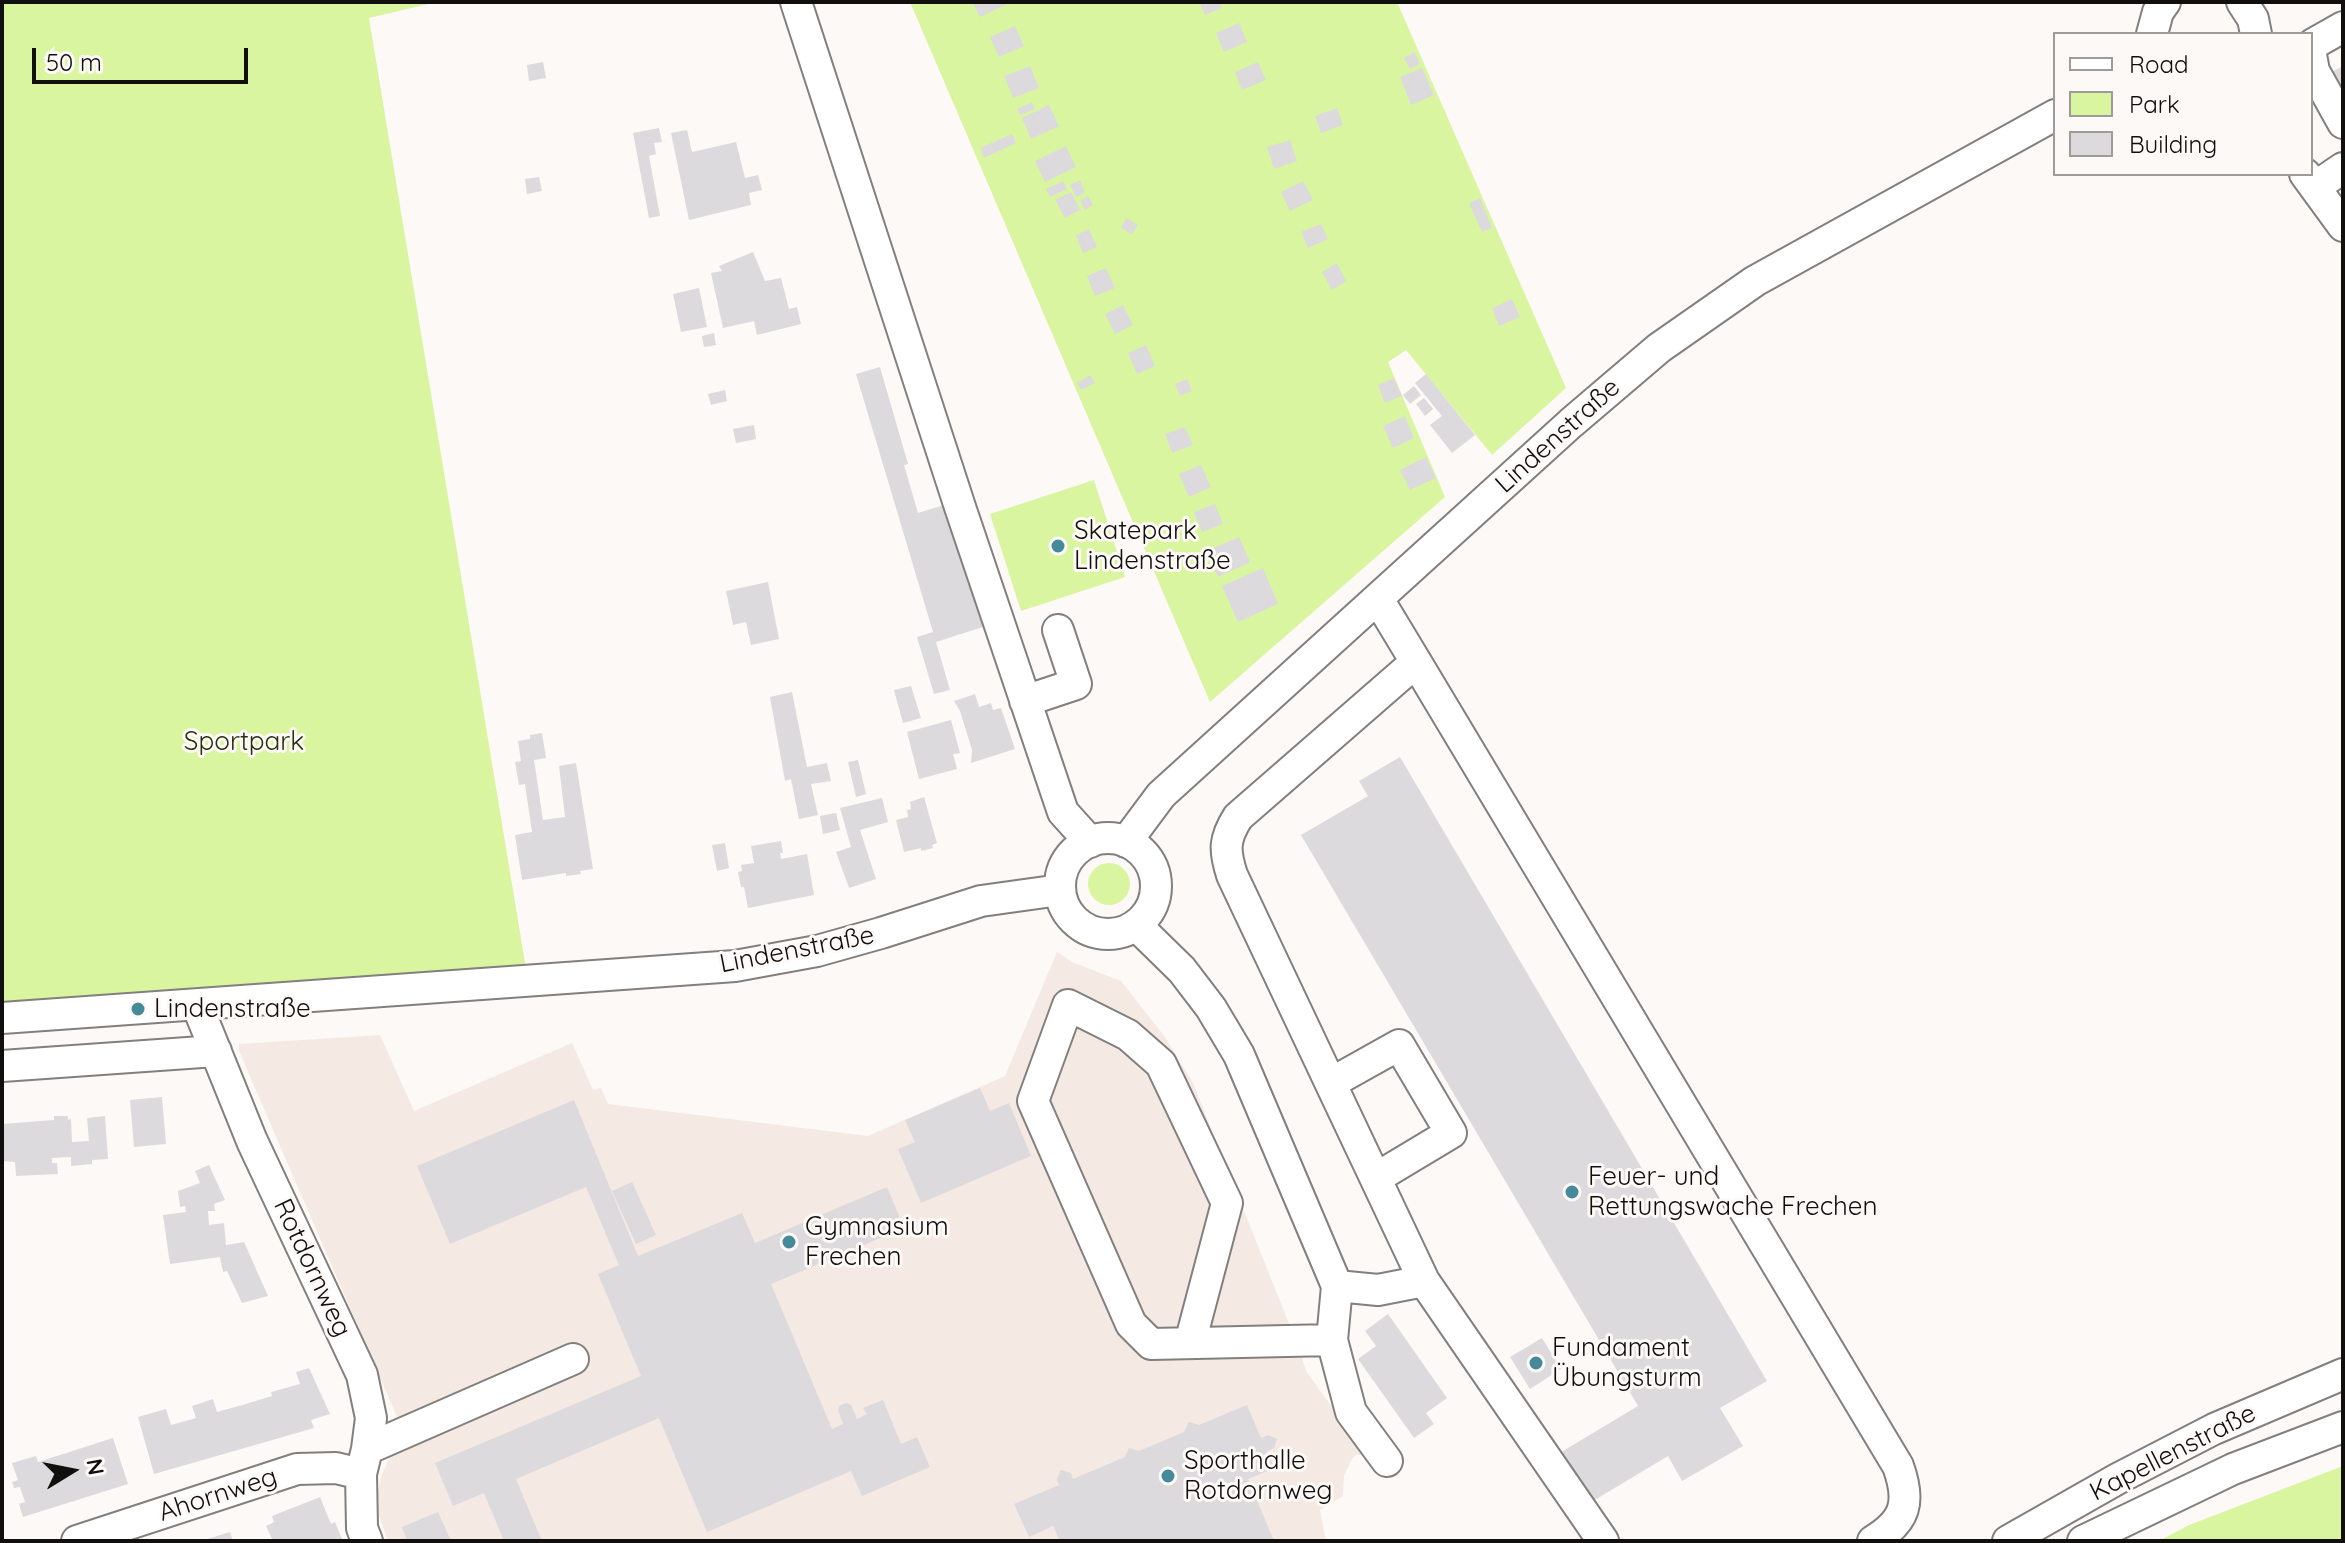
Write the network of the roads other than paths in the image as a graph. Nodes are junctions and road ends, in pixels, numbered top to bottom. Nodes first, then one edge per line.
1 (796, 2) edge
2 (2165, 2) edge
3 (2343, 27) edge
4 (2153, 32) edge
5 (2313, 44) edge
6 (2313, 66) edge
7 (2053, 116) edge
8 (2343, 123) edge
9 (2343, 168) edge
10 (2310, 181) edge
11 (2343, 226) edge
12 (1378, 599) junction
13 (1058, 630) dead end
14 (1416, 662) junction
15 (1025, 701) junction
16 (1090, 842) junction
17 (1126, 842) junction
18 (1060, 890) junction
19 (1136, 925) junction
20 (197, 1005) junction
21 (2, 1018) edge
22 (216, 1051) junction
23 (2, 1066) edge
24 (1331, 1083) junction
25 (1376, 1178) junction
26 (1424, 1281) junction
27 (1337, 1286) junction
28 (1332, 1340) junction
29 (1190, 1343) junction
30 (573, 1359) dead end
31 (2343, 1374) edge
32 (2343, 1427) edge
33 (1387, 1461) dead end
34 (364, 1462) junction
35 (2085, 1540) edge
36 (77, 1541) edge
37 (367, 1541) edge
38 (1603, 1541) edge
39 (1873, 1541) edge
40 (2008, 1541) edge

1 - 15 street
2 - 4 street
3 - 5 street
6 - 8 street
7 - 12 street, Lindenstraße
9 - 10 street
10 - 11 street
12 - 14 street
12 - 17 street, Lindenstraße
13 - 15 street
14 - 24 street
14 - 39 street
15 - 16 street
16 - 17 street
16 - 18 street
17 - 19 street
18 - 19 street
18 - 20 street, Lindenstraße
19 - 27 street
20 - 21 street, Lindenstraße
20 - 22 street, Rotdornweg
22 - 23 street
22 - 34 street, Rotdornweg
24 - 25 street
24 - 25 street
25 - 26 street
26 - 27 street
26 - 38 street
27 - 28 street
28 - 29 street
28 - 33 street
29 - 29 street
30 - 34 street
31 - 40 street, Kapellenstraße
32 - 35 street, Kapellenstraße
34 - 36 street, Ahornweg
34 - 37 street, Rotdornweg

